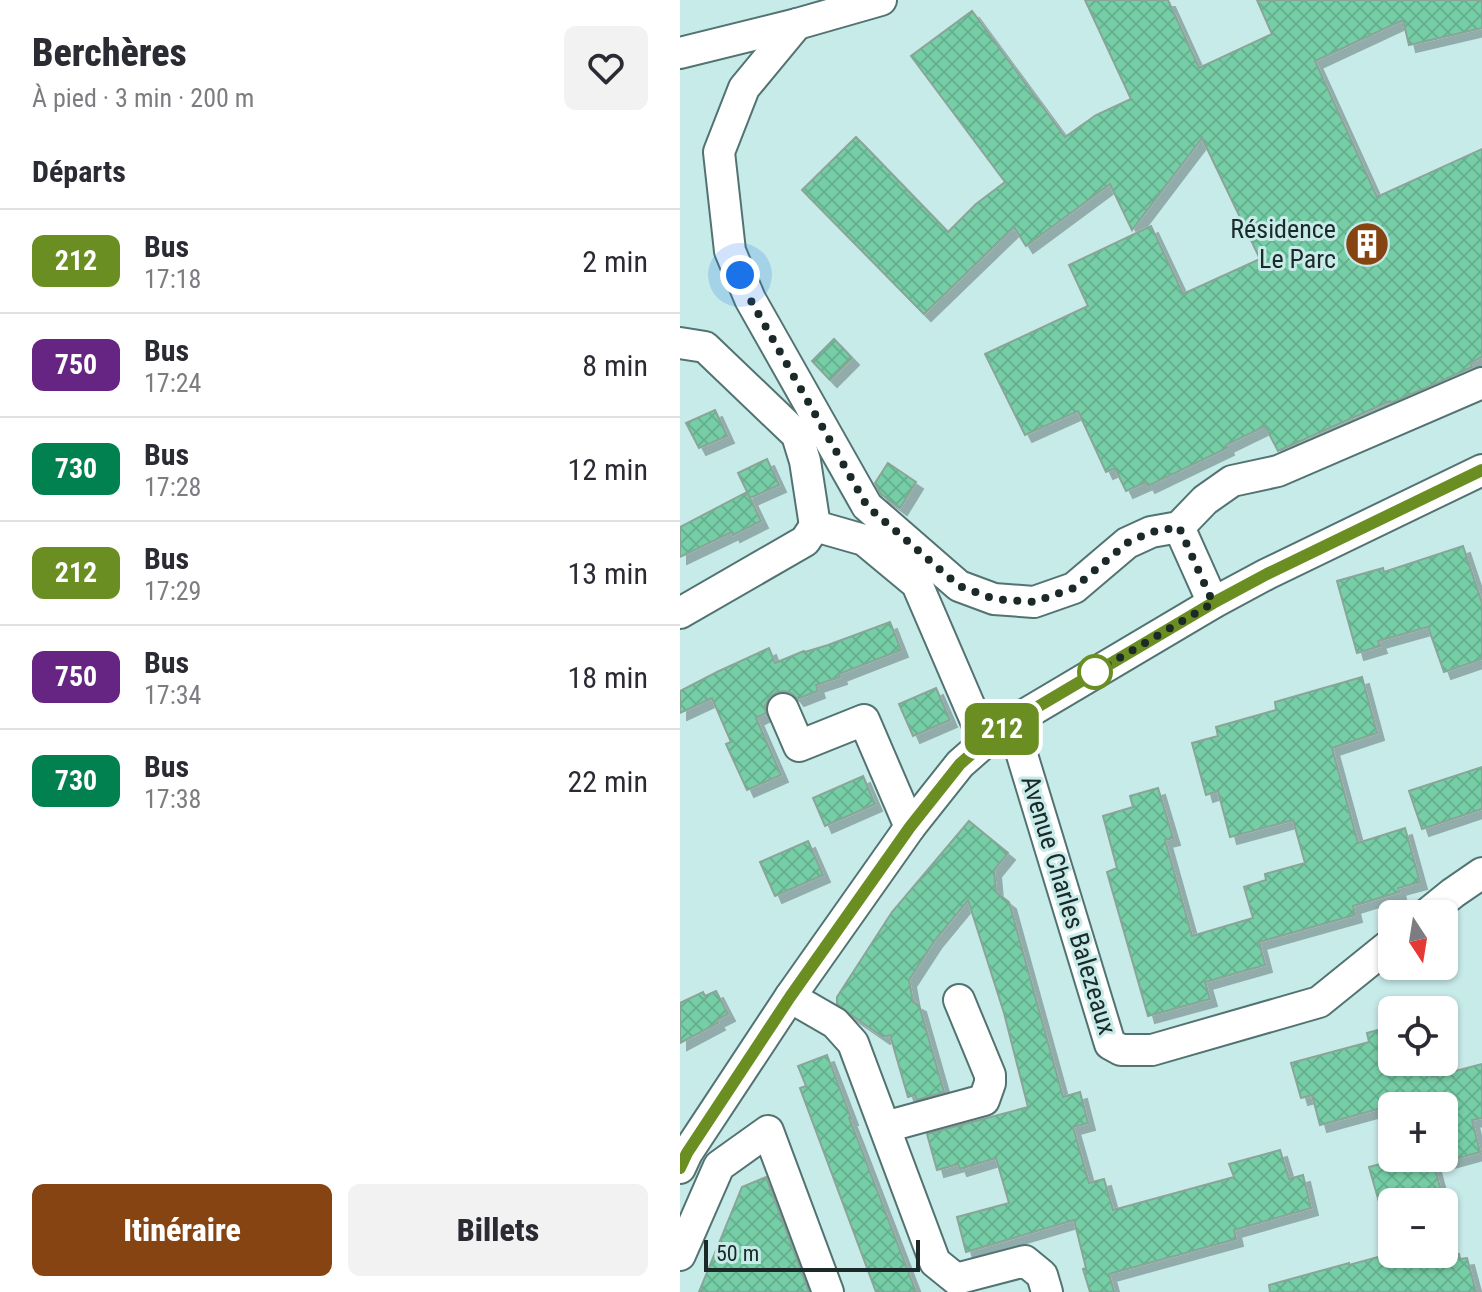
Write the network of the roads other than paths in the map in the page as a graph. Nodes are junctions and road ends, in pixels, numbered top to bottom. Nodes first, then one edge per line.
1 (881, 0) edge
2 (797, 24) junction
3 (680, 53) edge
4 (680, 343) edge
5 (1482, 383) edge
6 (1482, 470) edge
7 (815, 526) junction
8 (1179, 527) junction
9 (1213, 603) junction
10 (680, 613) edge
11 (783, 709) dead end
12 (1016, 734) junction
13 (985, 742) junction
14 (910, 827) junction
15 (1482, 873) edge
16 (1444, 900) edge
17 (1378, 954) edge
18 (790, 997) junction
19 (959, 1000) dead end
20 (885, 1127) junction
21 (680, 1168) edge
22 (680, 1255) edge
23 (828, 1292) edge
24 (1047, 1292) edge

1 - 2 street
2 - 3 street
2 - 8 street
4 - 7 street
5 - 8 street
6 - 9 street
7 - 10 street
7 - 13 street
8 - 9 street
9 - 12 street
11 - 14 street
12 - 13 street
12 - 17 street, Avenue Charles Balezeaux
13 - 14 street
14 - 18 street
15 - 16 street
18 - 20 street
18 - 21 street
19 - 20 street
20 - 24 street
22 - 23 street

